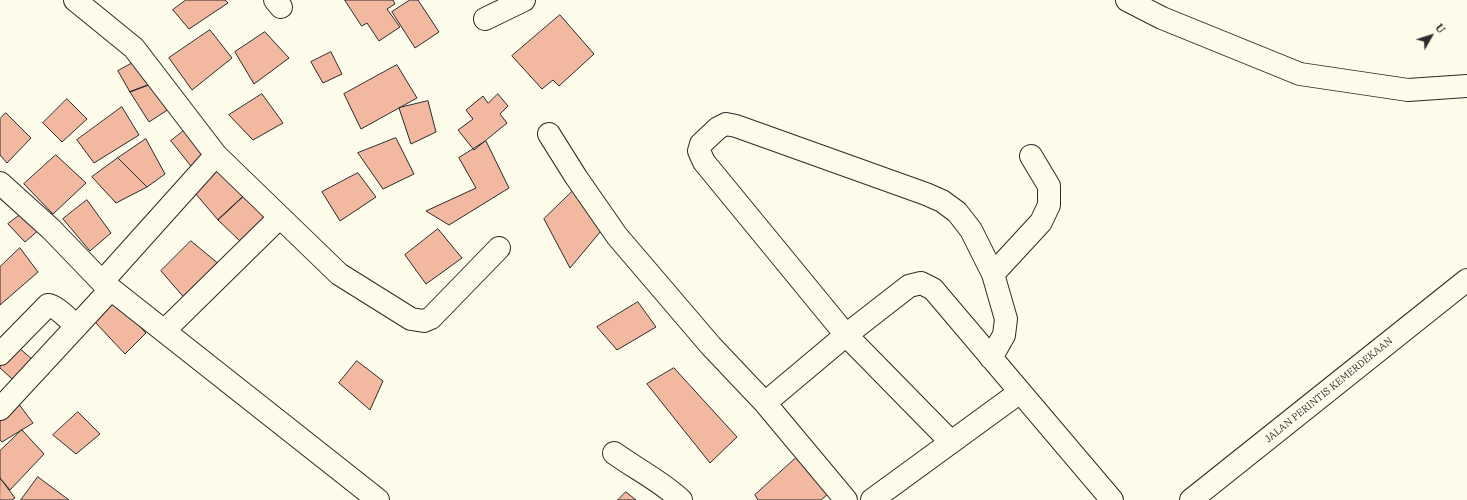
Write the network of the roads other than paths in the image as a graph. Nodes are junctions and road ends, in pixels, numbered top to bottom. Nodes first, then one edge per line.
1 (75, 0) edge
2 (524, 0) edge
3 (1127, 0) edge
4 (485, 19) dead end
5 (1467, 86) edge
6 (549, 134) dead end
7 (216, 155) junction
8 (1031, 156) dead end
9 (0, 183) edge
10 (280, 217) junction
11 (499, 248) dead end
12 (993, 274) junction
13 (1467, 280) edge
14 (106, 286) junction
15 (77, 326) junction
16 (164, 331) junction
17 (846, 335) junction
18 (0, 354) edge
19 (991, 358) junction
20 (1020, 392) junction
21 (765, 403) junction
22 (0, 409) edge
23 (951, 442) junction
24 (614, 453) dead end
25 (378, 500) edge
26 (681, 500) edge
27 (846, 500) edge
28 (872, 500) edge
29 (1112, 500) edge
30 (1191, 500) edge

1 - 7 street
2 - 4 street
3 - 5 street
6 - 21 street
7 - 10 street
7 - 14 street
8 - 12 street
9 - 14 street
10 - 11 street
10 - 16 street
12 - 17 street
12 - 19 street
13 - 30 street, JALAN PERINTIS KEMERDEKAAN
14 - 15 street
14 - 16 street
15 - 18 street
15 - 22 street
16 - 25 street
17 - 19 street
17 - 21 street
17 - 23 street
19 - 20 street
20 - 23 street
20 - 29 street
21 - 27 street
23 - 28 street
24 - 26 street

